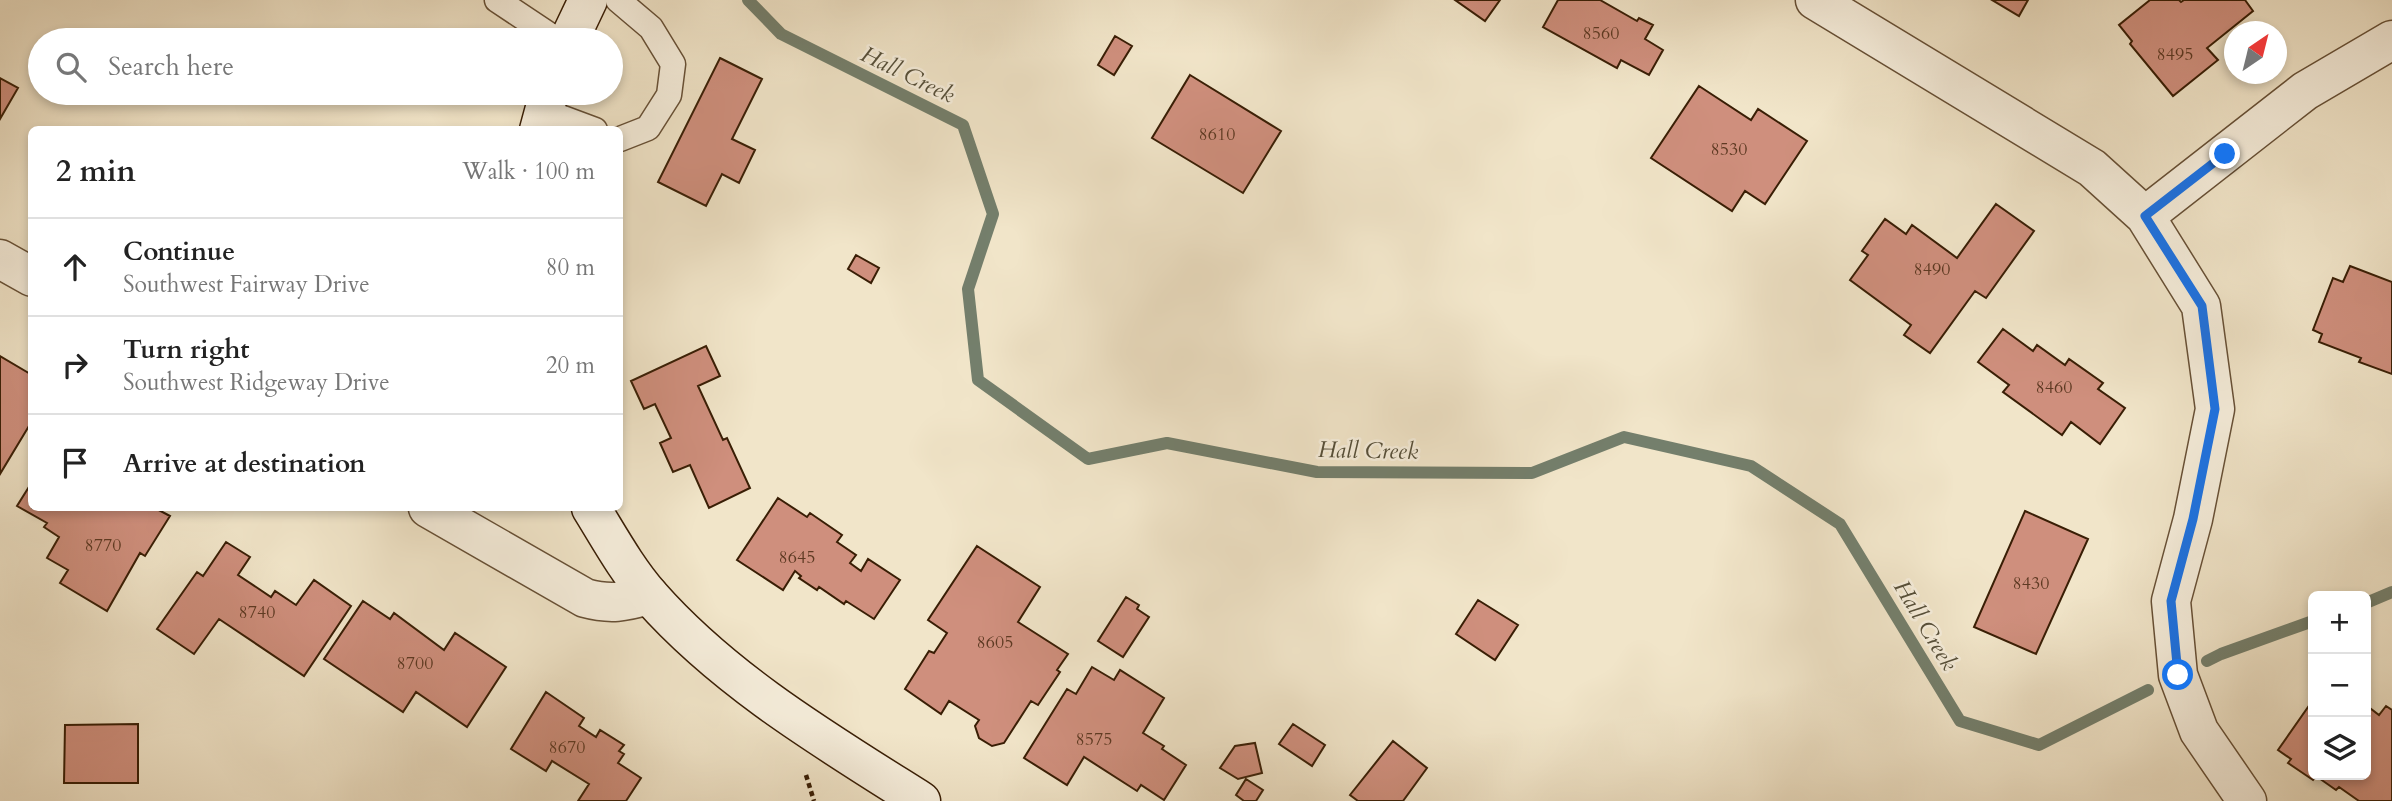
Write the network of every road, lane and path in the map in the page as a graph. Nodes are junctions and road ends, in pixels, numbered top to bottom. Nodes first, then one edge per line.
1 (497, 0) edge
2 (588, 0) edge
3 (618, 0) edge
4 (1815, 0) edge
5 (539, 28) edge
6 (575, 28) edge
7 (2392, 40) edge
8 (544, 111) edge
9 (584, 126) edge
10 (623, 138) edge
11 (2145, 216) junction
12 (0, 259) edge
13 (28, 275) edge
14 (593, 511) edge
15 (446, 512) edge
16 (649, 595) junction
17 (878, 789) edge
18 (921, 801) edge
19 (2247, 801) edge

1 - 5 lane
2 - 6 street
3 - 10 lane
4 - 11 street
7 - 11 street
8 - 9 lane
11 - 19 street
12 - 13 street
14 - 16 street
15 - 16 street
16 - 17 street
17 - 18 street

